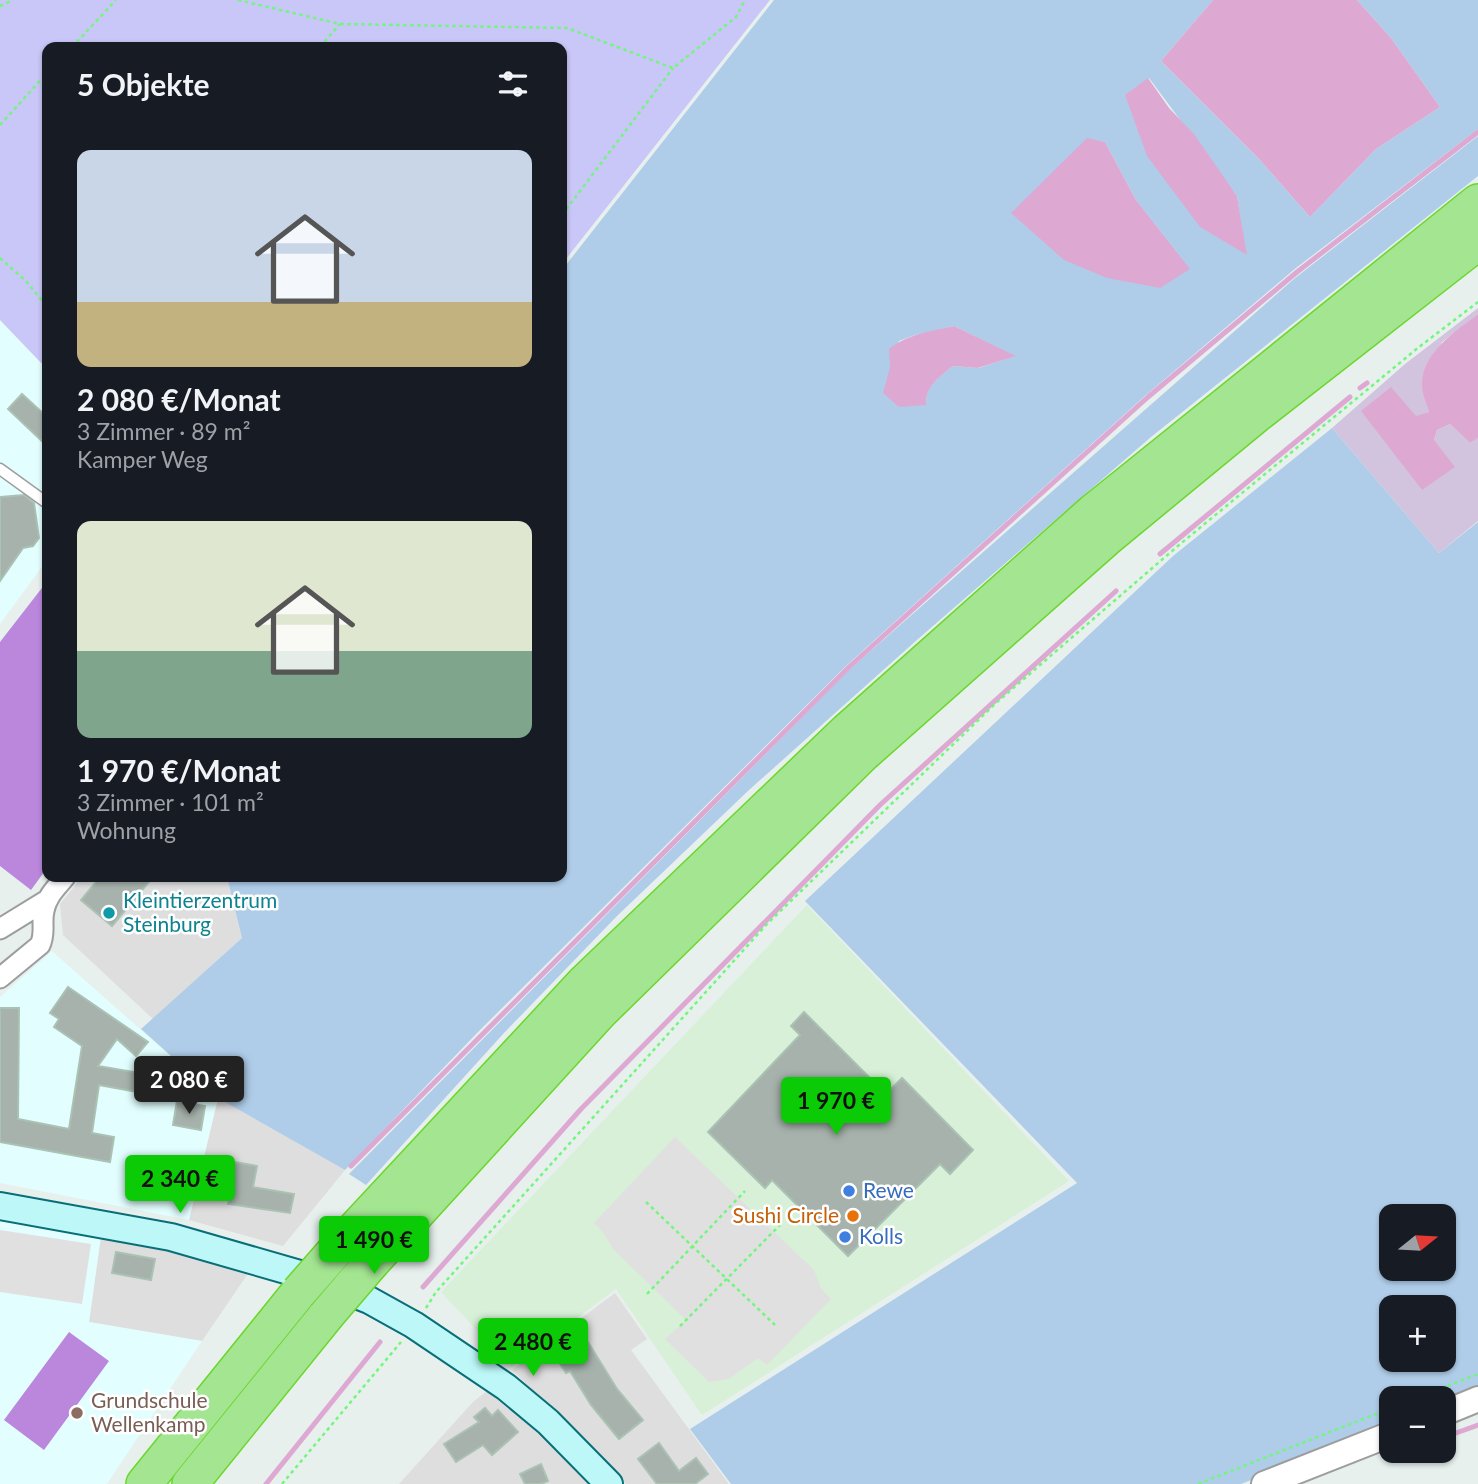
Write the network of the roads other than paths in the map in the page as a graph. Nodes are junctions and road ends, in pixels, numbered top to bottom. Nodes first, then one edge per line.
1 (1478, 202) edge
2 (1478, 242) edge
3 (0, 468) edge
4 (42, 499) edge
5 (61, 882) edge
6 (47, 900) junction
7 (0, 929) edge
8 (0, 978) edge
9 (0, 1206) edge
10 (1478, 1399) edge
11 (1456, 1408) edge
12 (1379, 1439) edge
13 (144, 1484) edge
14 (190, 1484) edge
15 (609, 1484) edge
16 (1264, 1484) edge

1 - 13 highway, bridge
2 - 14 highway, bridge
3 - 4 lane
5 - 6 street
6 - 7 street
6 - 8 street
9 - 15 main road
10 - 11 street
12 - 16 street

